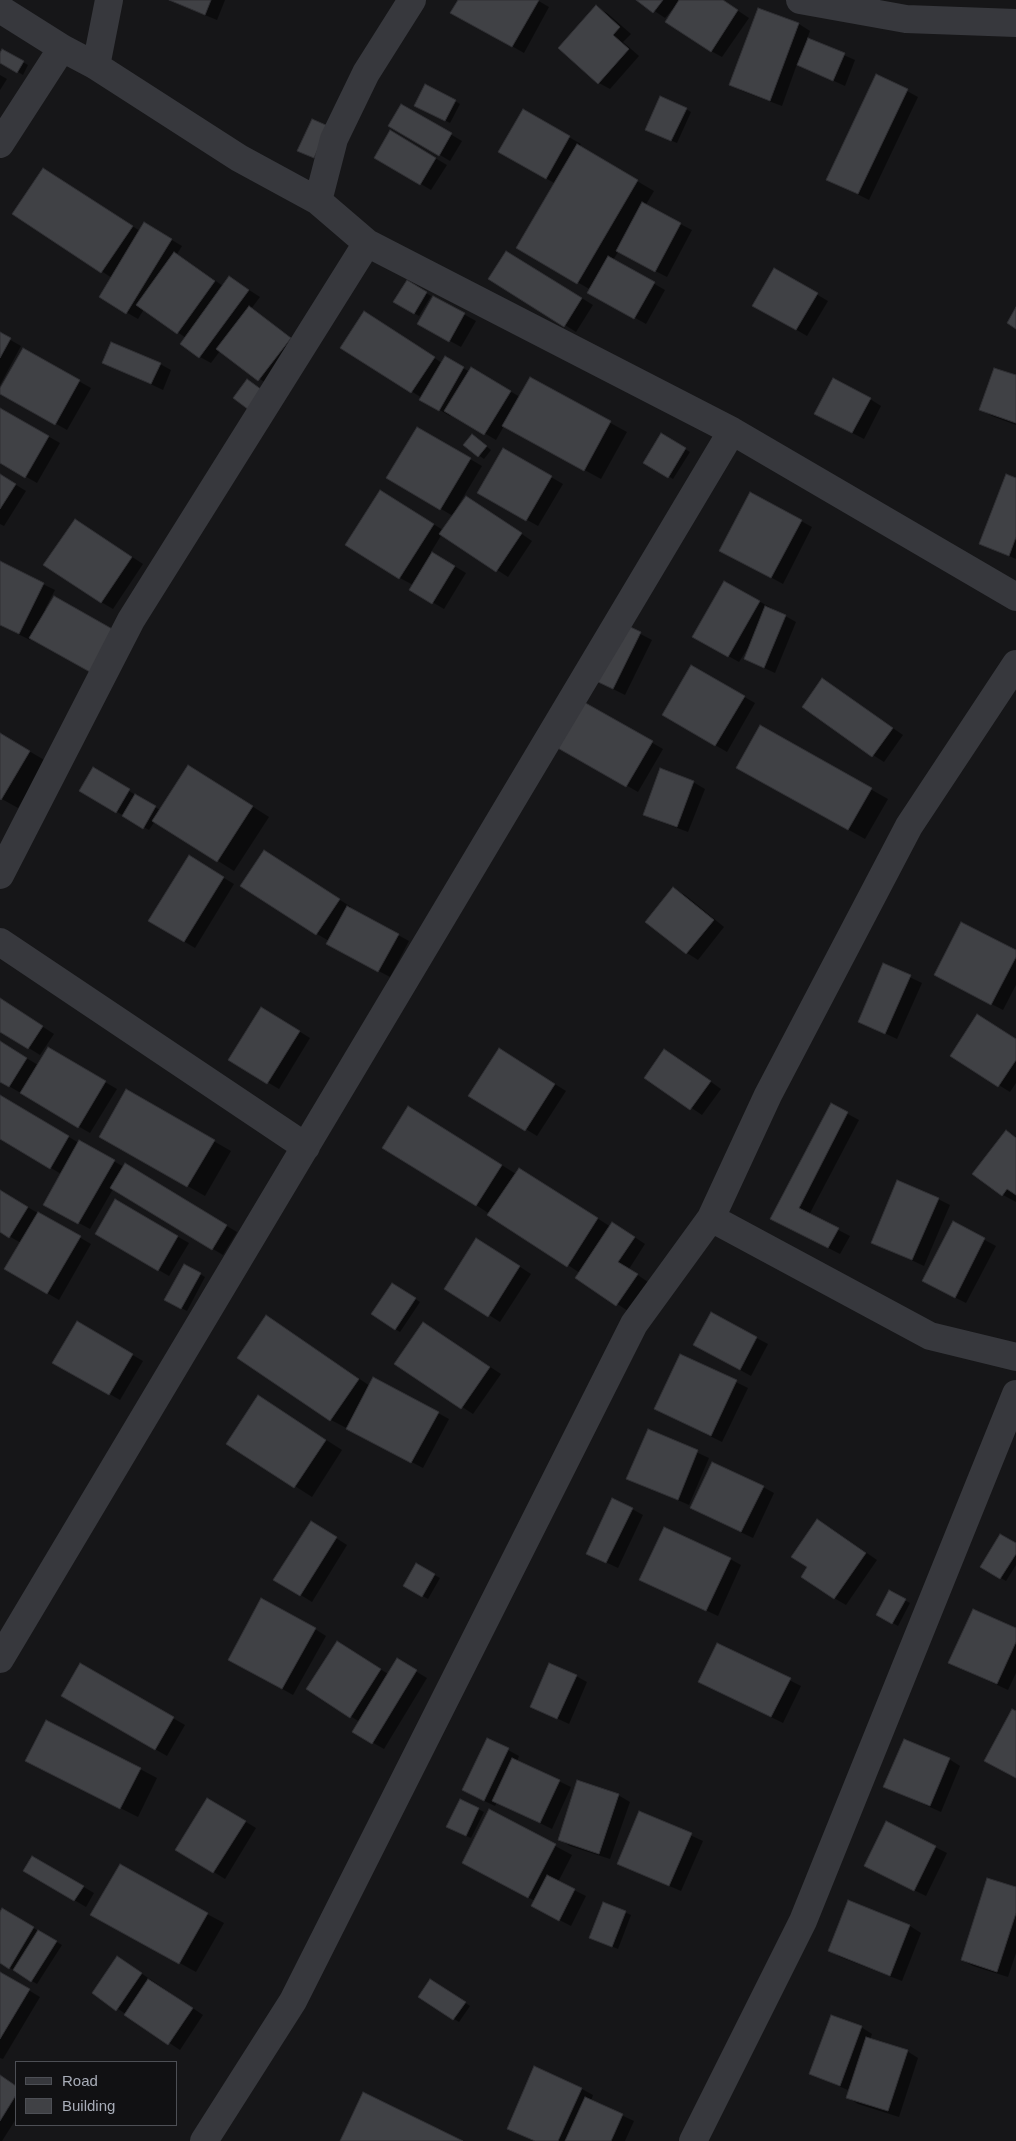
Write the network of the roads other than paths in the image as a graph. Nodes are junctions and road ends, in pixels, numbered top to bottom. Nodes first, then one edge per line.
1 (109, 0) edge
2 (412, 0) edge
3 (800, 0) edge
4 (0, 9) edge
5 (1016, 23) edge
6 (62, 48) junction
7 (96, 66) junction
8 (0, 144) edge
9 (318, 201) junction
10 (367, 243) junction
11 (732, 431) junction
12 (1016, 597) edge
13 (1016, 664) edge
14 (0, 875) edge
15 (0, 942) edge
16 (306, 1147) junction
17 (711, 1218) junction
18 (1016, 1357) edge
19 (1016, 1394) edge
20 (0, 1659) edge
21 (204, 2141) edge
22 (693, 2141) edge

1 - 7 street
2 - 9 street
3 - 5 street
4 - 6 street
6 - 7 street
6 - 8 street
7 - 9 street
9 - 10 street
10 - 11 street
10 - 14 street
11 - 12 street
11 - 16 street
13 - 17 street
15 - 16 street
16 - 20 street
17 - 18 street
17 - 21 street
19 - 22 street

